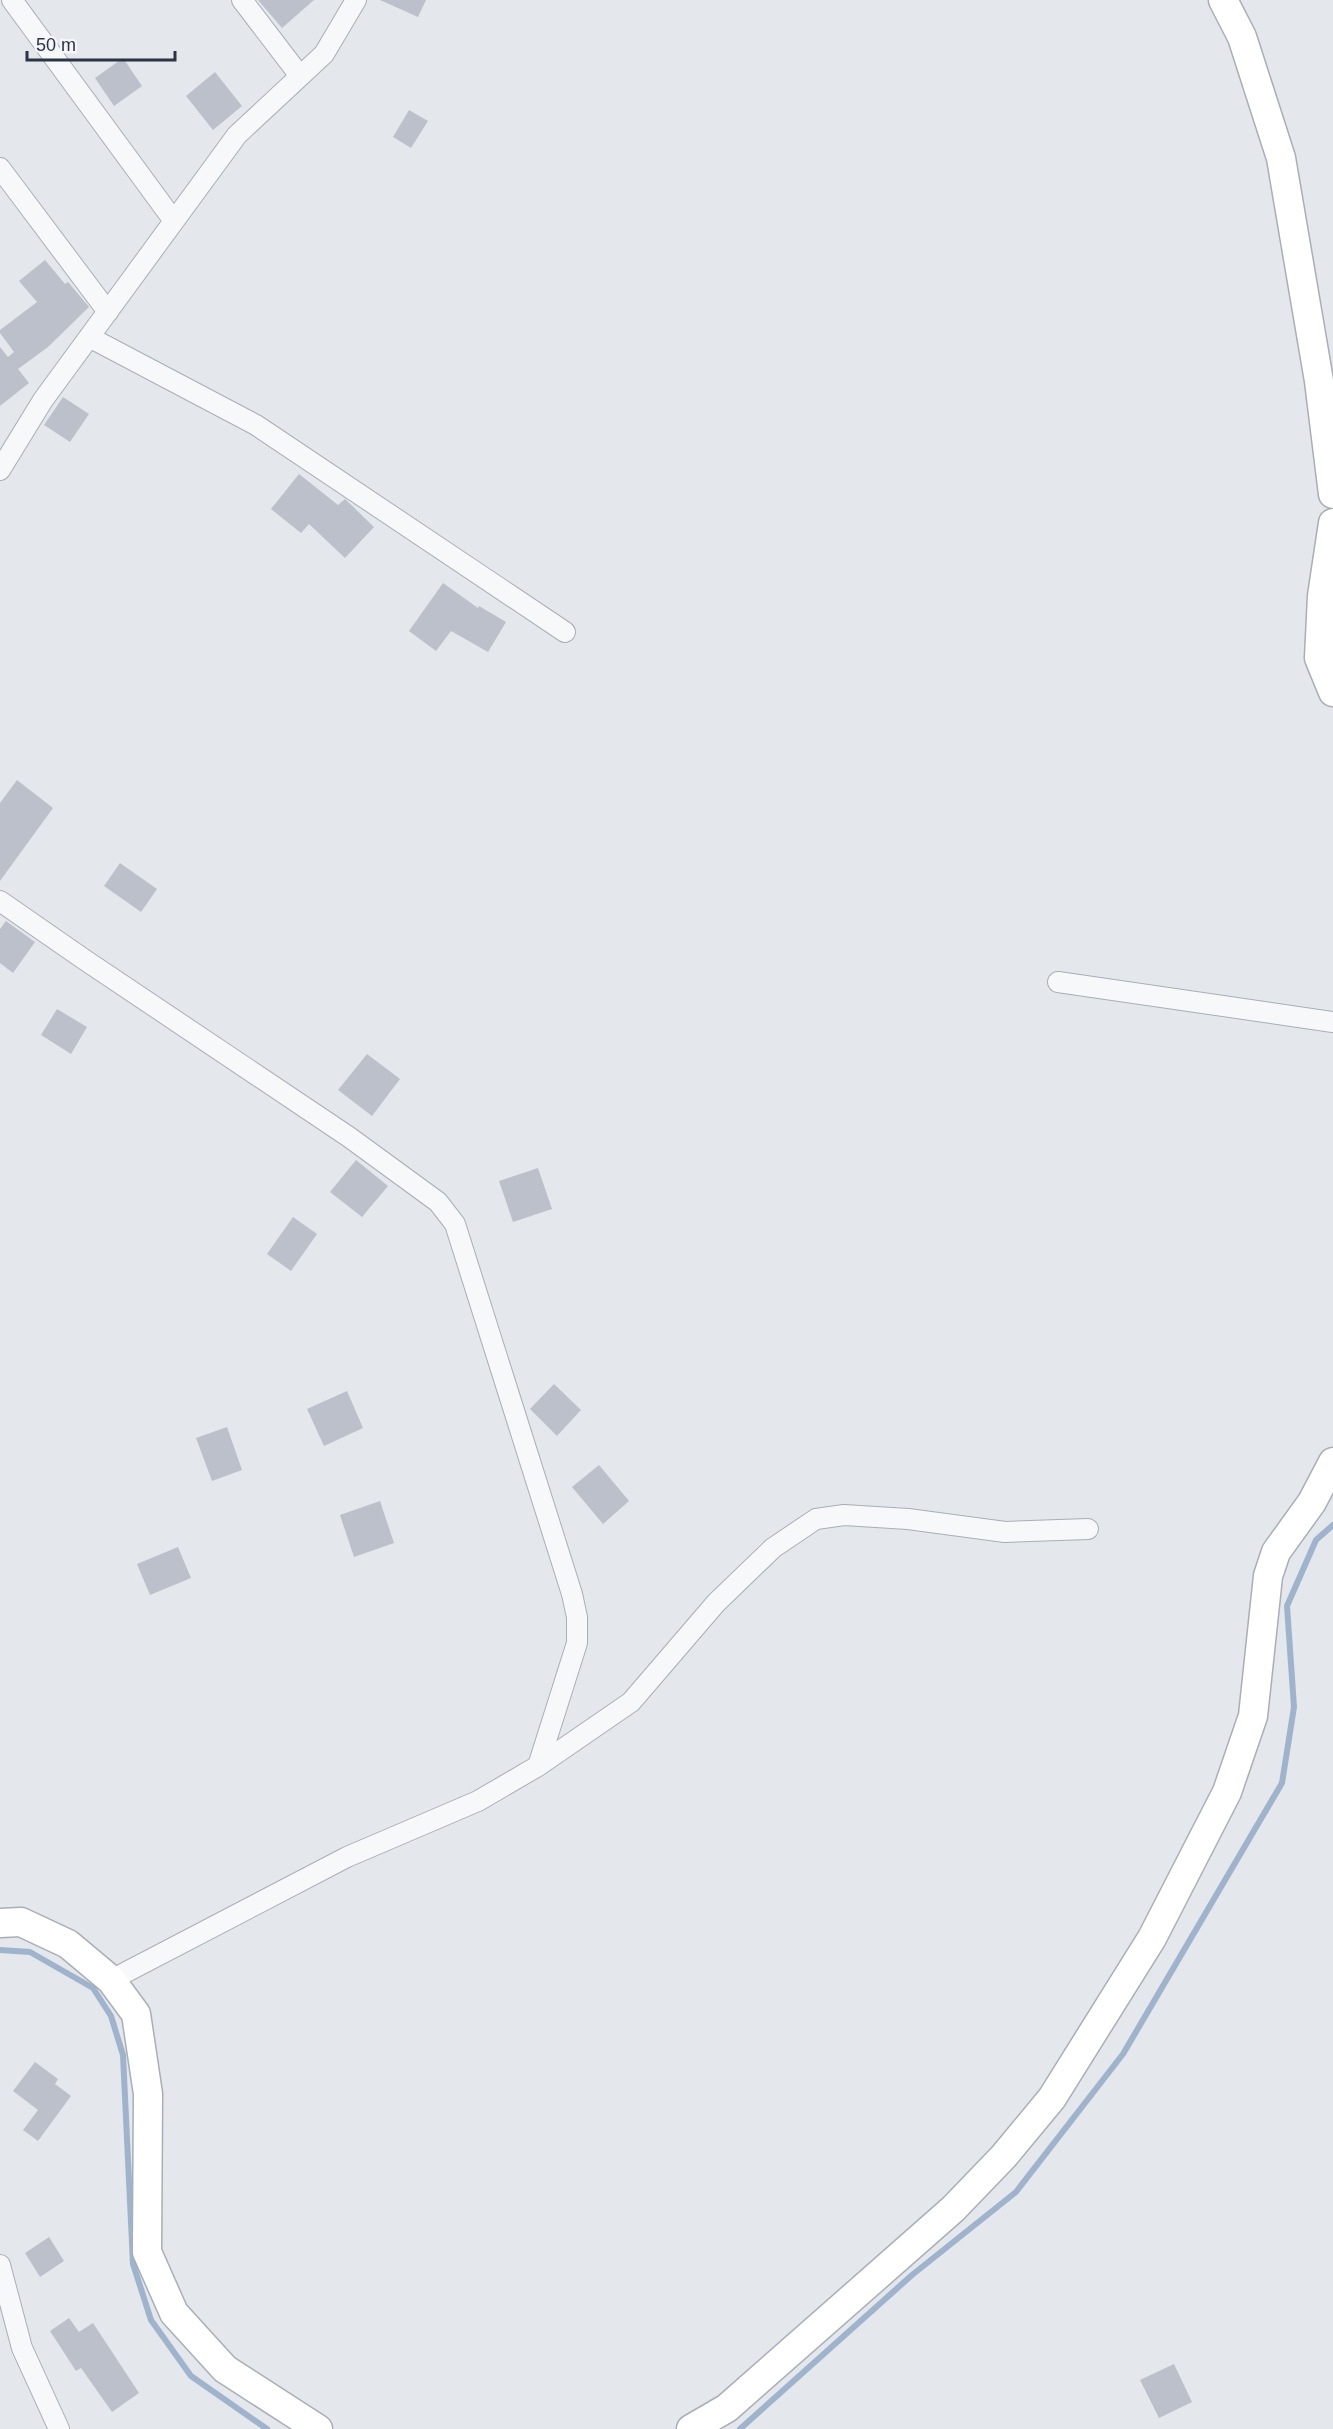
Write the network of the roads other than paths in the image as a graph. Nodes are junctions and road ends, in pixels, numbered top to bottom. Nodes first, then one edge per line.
1 (12, 0) edge
2 (242, 0) edge
3 (357, 0) edge
4 (1223, 0) edge
5 (300, 76) junction
6 (0, 168) edge
7 (174, 221) junction
8 (108, 312) junction
9 (89, 337) junction
10 (2, 459) edge
11 (1333, 495) edge
12 (1333, 523) edge
13 (565, 632) dead end
14 (1333, 692) edge
15 (0, 901) edge
16 (1058, 982) dead end
17 (1333, 1022) edge
18 (1333, 1462) edge
19 (1088, 1529) dead end
20 (538, 1766) junction
21 (0, 1923) edge
22 (111, 1980) junction
23 (0, 2265) edge
24 (59, 2429) edge
25 (318, 2429) edge
26 (691, 2429) edge

1 - 7 street
2 - 5 street
3 - 5 street
4 - 11 street
5 - 7 street
6 - 8 street
7 - 8 street
8 - 9 street
9 - 10 street
9 - 13 street
12 - 14 street
15 - 20 street
16 - 17 street
18 - 26 street
19 - 20 street
20 - 22 street
21 - 22 street
22 - 25 street
23 - 24 street

